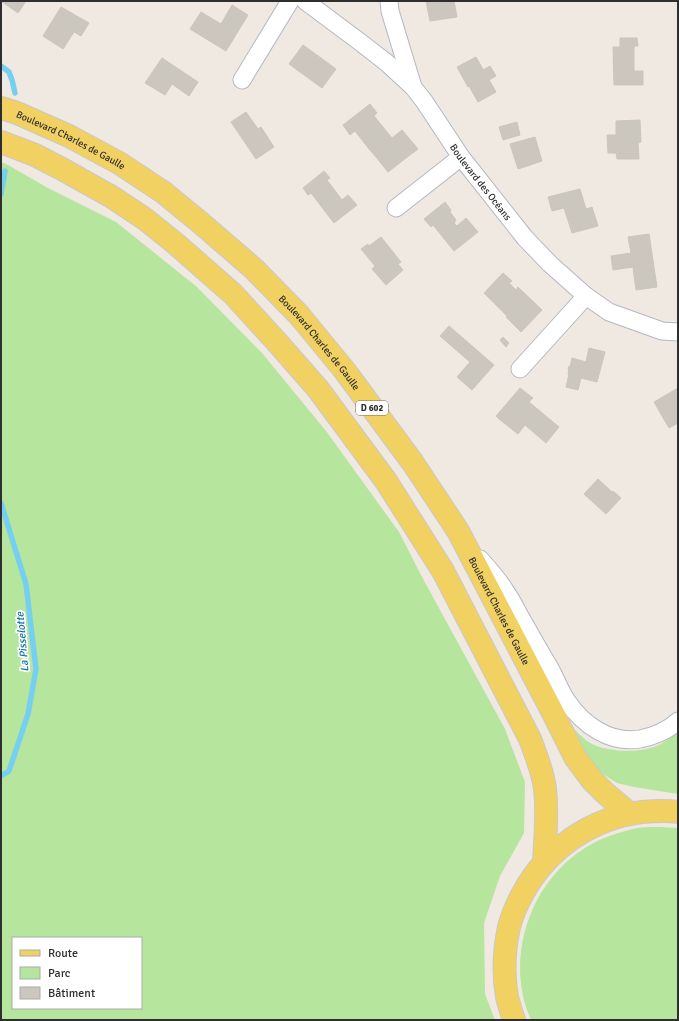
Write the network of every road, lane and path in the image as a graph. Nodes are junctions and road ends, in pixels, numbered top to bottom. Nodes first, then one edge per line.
1 (290, 1) edge
2 (305, 1) edge
3 (389, 1) edge
4 (242, 80) dead end
5 (413, 87) junction
6 (1, 108) edge
7 (1, 142) edge
8 (462, 156) junction
9 (396, 208) dead end
10 (586, 296) junction
11 (678, 332) edge
12 (520, 369) dead end
13 (458, 531) junction
14 (678, 721) edge
15 (676, 811) edge
16 (630, 814) junction
17 (544, 863) junction
18 (514, 1020) edge

1 - 4 street
2 - 5 street, Boulevard des Océans
3 - 5 street
5 - 8 street, Boulevard des Océans
6 - 13 main road, Boulevard Charles de Gaulle / D 602
7 - 17 main road
8 - 9 street
8 - 10 street, Boulevard des Océans
10 - 11 street, Boulevard des Océans
10 - 12 street
13 - 14 street
13 - 16 main road, Boulevard Charles de Gaulle / D 602
15 - 16 main road
16 - 17 main road
17 - 18 main road

